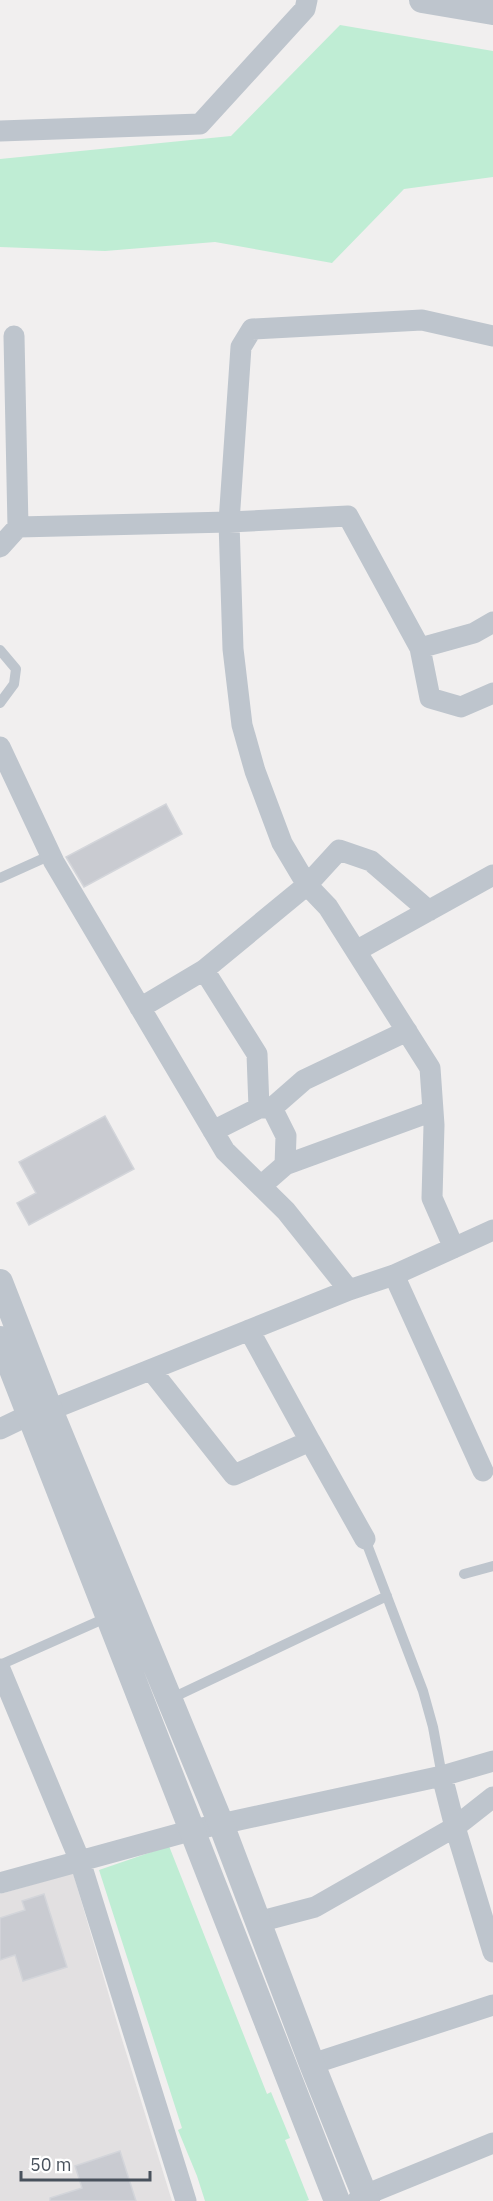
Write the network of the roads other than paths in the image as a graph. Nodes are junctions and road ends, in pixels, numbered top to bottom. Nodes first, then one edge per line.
1 (307, 0) edge
2 (422, 0) edge
3 (493, 12) edge
4 (0, 131) edge
5 (14, 336) dead end
6 (493, 336) edge
7 (229, 522) junction
8 (18, 527) junction
9 (0, 546) edge
10 (493, 622) edge
11 (420, 648) junction
12 (0, 650) edge
13 (493, 693) edge
14 (0, 703) edge
15 (0, 747) edge
16 (51, 855) junction
17 (493, 875) edge
18 (0, 878) edge
19 (307, 885) junction
20 (429, 911) junction
21 (356, 951) junction
22 (204, 970) junction
23 (140, 1008) junction
24 (407, 1031) junction
25 (265, 1108) junction
26 (433, 1111) junction
27 (213, 1131) junction
28 (285, 1165) junction
29 (261, 1186) junction
30 (493, 1230) edge
31 (454, 1248) junction
32 (394, 1275) junction
33 (0, 1282) edge
34 (349, 1290) junction
35 (249, 1330) junction
36 (0, 1339) edge
37 (151, 1370) junction
38 (40, 1413) junction
39 (0, 1429) edge
40 (309, 1441) junction
41 (483, 1471) dead end
42 (366, 1539) joint
43 (493, 1566) edge
44 (464, 1574) dead end
45 (387, 1596) junction
46 (108, 1617) junction
47 (0, 1667) edge
48 (170, 1699) junction
49 (493, 1761) edge
50 (442, 1776) junction
51 (493, 1797) edge
52 (221, 1824) junction
53 (455, 1827) junction
54 (193, 1830) junction
55 (80, 1861) junction
56 (0, 1882) edge
57 (258, 1922) junction
58 (493, 1952) edge
59 (493, 2005) edge
60 (312, 2064) junction
61 (493, 2143) edge
62 (363, 2199) edge
63 (186, 2201) edge
64 (337, 2201) edge

1 - 4 street
2 - 3 street
5 - 8 street
6 - 7 street
7 - 8 street
7 - 11 street
7 - 19 street
8 - 9 street
10 - 11 street
11 - 13 street
12 - 14 lane
15 - 16 street
16 - 18 lane
16 - 23 street
17 - 20 street
19 - 20 street
19 - 21 street
19 - 22 street
20 - 21 street
21 - 24 street
22 - 23 street
22 - 25 street
23 - 27 street
24 - 25 street
24 - 26 street
25 - 27 street
25 - 28 street
26 - 28 street
26 - 31 street
27 - 29 street
28 - 29 street
29 - 34 street
30 - 31 street
31 - 32 street
32 - 34 street
32 - 41 street
33 - 38 street
34 - 35 street
35 - 37 street
35 - 40 street
36 - 38 street
37 - 38 street
37 - 40 street
38 - 39 street
38 - 46 street
38 - 48 street
40 - 42 street
42 - 45 lane
43 - 44 lane
45 - 48 lane
45 - 50 lane
46 - 47 lane
46 - 54 street
47 - 55 street
48 - 52 street
49 - 50 street
50 - 52 street
50 - 53 street
51 - 53 street
52 - 54 street
52 - 57 street
53 - 57 street
53 - 58 street
54 - 55 street
54 - 64 street
55 - 56 street
55 - 63 street
57 - 60 street
59 - 60 street
60 - 62 street
61 - 62 street

